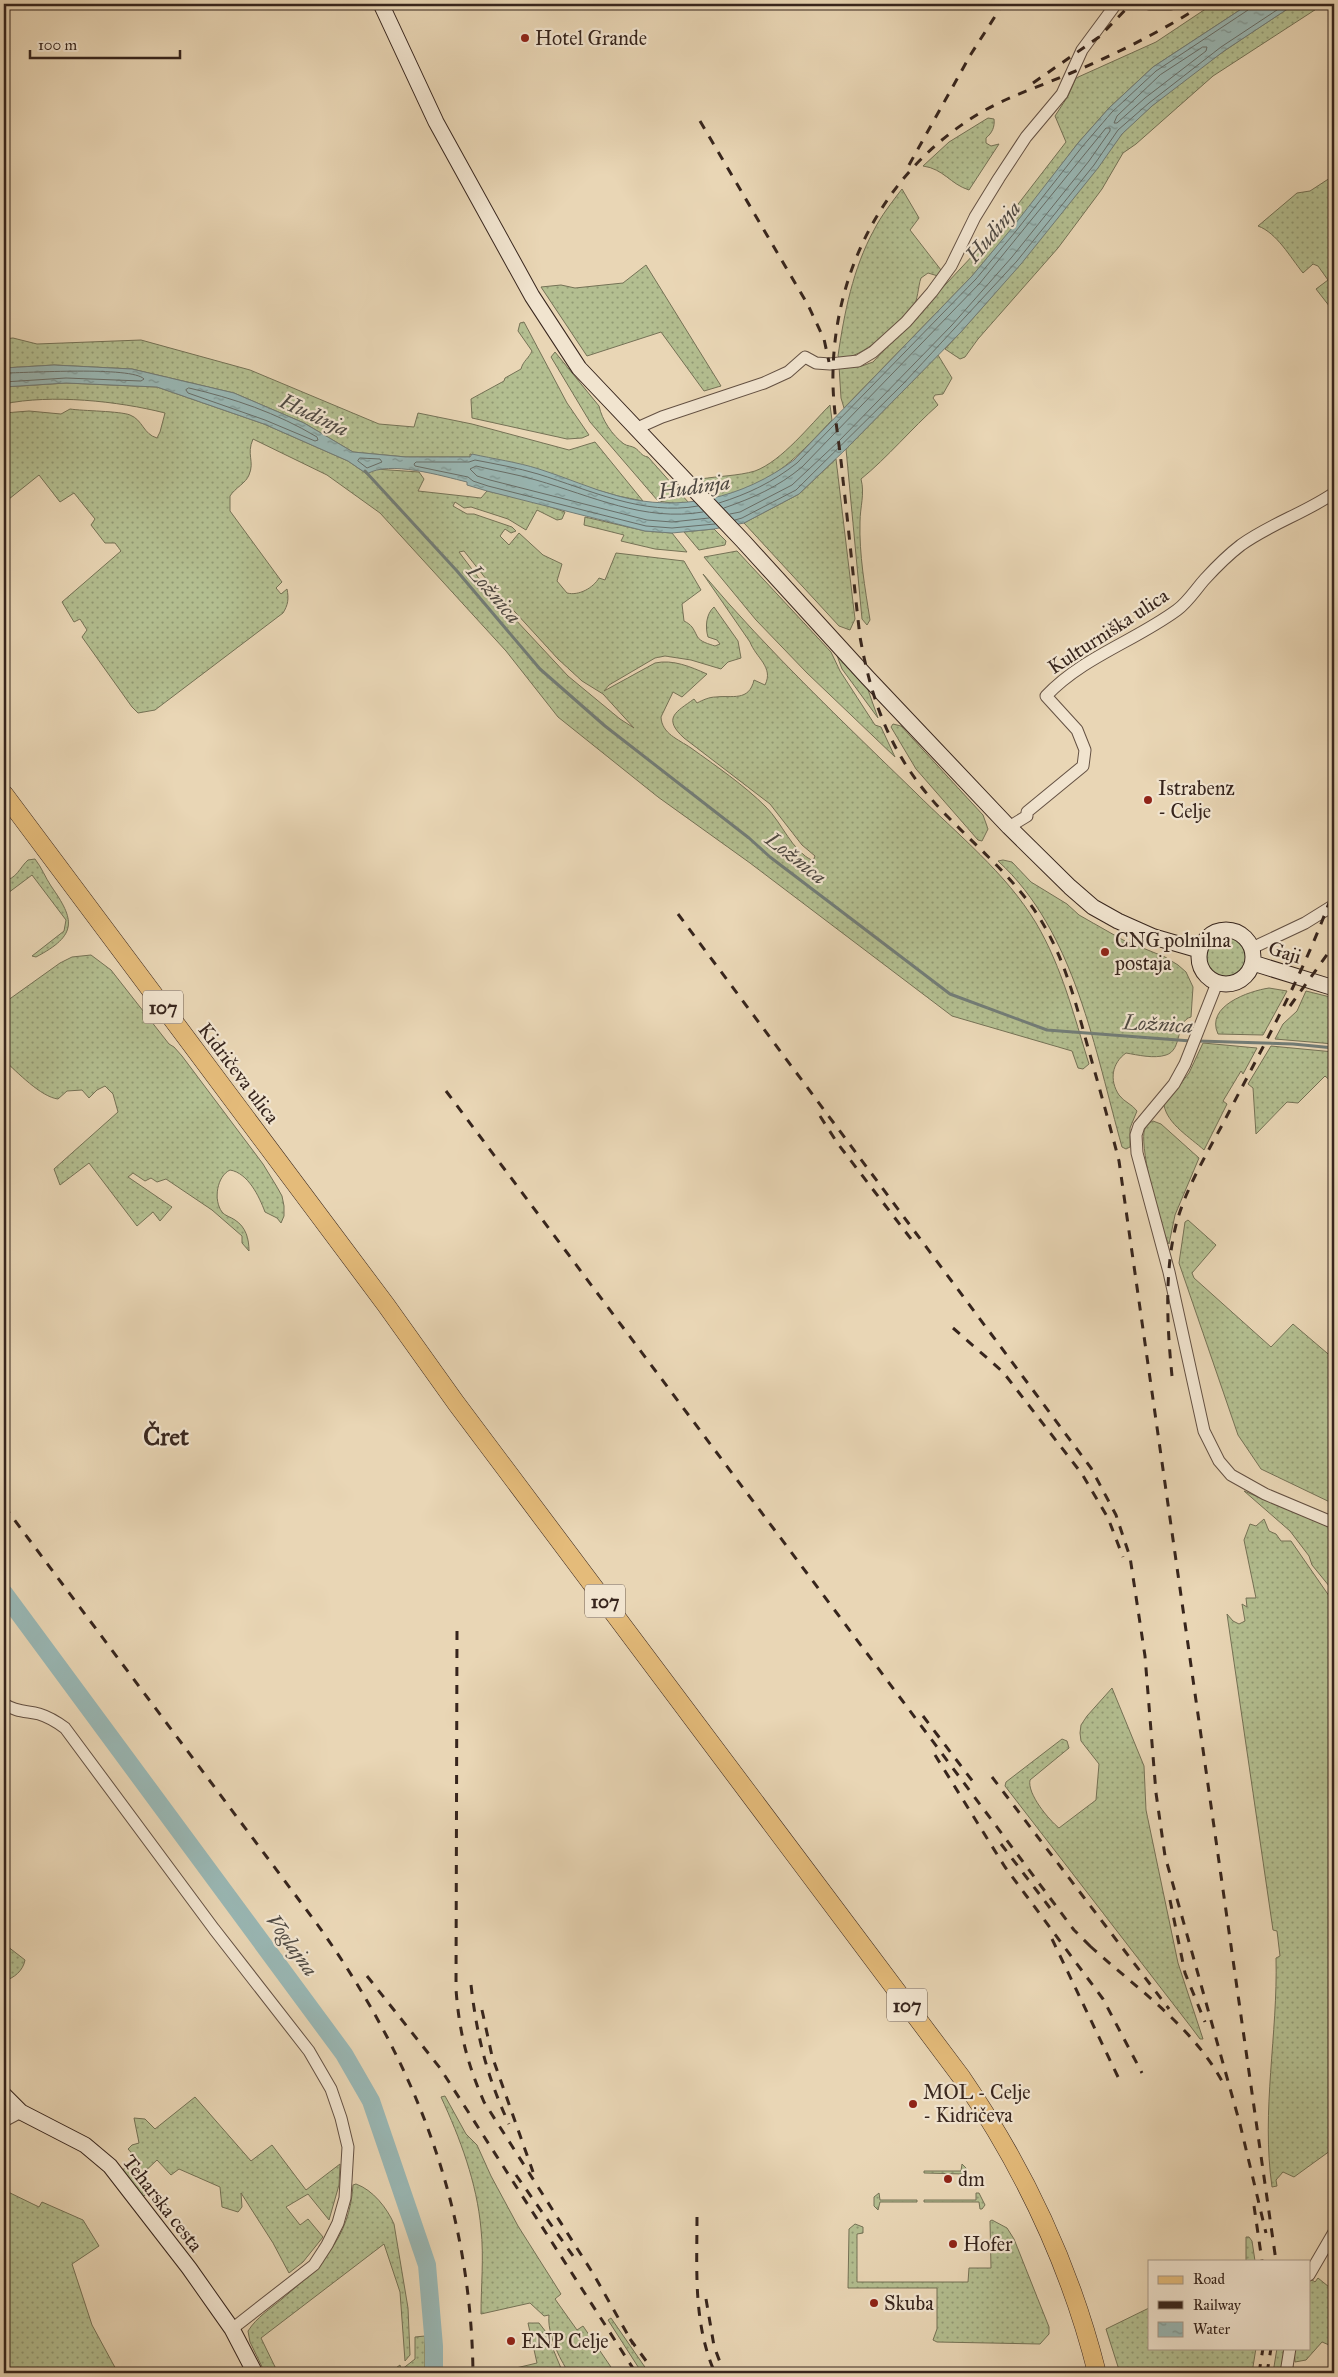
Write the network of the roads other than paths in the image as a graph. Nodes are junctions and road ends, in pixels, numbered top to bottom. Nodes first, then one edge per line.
1 (381, 4) edge
2 (1116, 4) edge
3 (1149, 4) edge
4 (1171, 4) edge
5 (636, 429) junction
6 (1334, 493) edge
7 (4, 794) edge
8 (1009, 826) junction
9 (1334, 905) edge
10 (1200, 950) junction
11 (1252, 956) junction
12 (1217, 983) junction
13 (1334, 988) edge
14 (1334, 1523) edge
15 (4, 1704) edge
16 (4, 2095) edge
17 (21, 2112) junction
18 (4, 2121) edge
19 (1334, 2232) edge
20 (1310, 2273) edge
21 (232, 2329) junction
22 (1290, 2350) edge
23 (1289, 2372) edge
24 (255, 2373) edge
25 (1097, 2373) edge

1 - 5 street
2 - 5 street
3 - 4 street
5 - 8 street
6 - 8 street, Kulturniška ulica
7 - 25 main road, Kidričeva ulica / 107
8 - 10 street
9 - 11 street
10 - 11 street
10 - 12 street
11 - 12 street
11 - 13 street, Gaji
12 - 14 street
15 - 21 street
16 - 17 street, Teharska cesta
17 - 18 street
17 - 21 street, Teharska cesta
19 - 20 street
21 - 24 street, Teharska cesta
22 - 23 street

